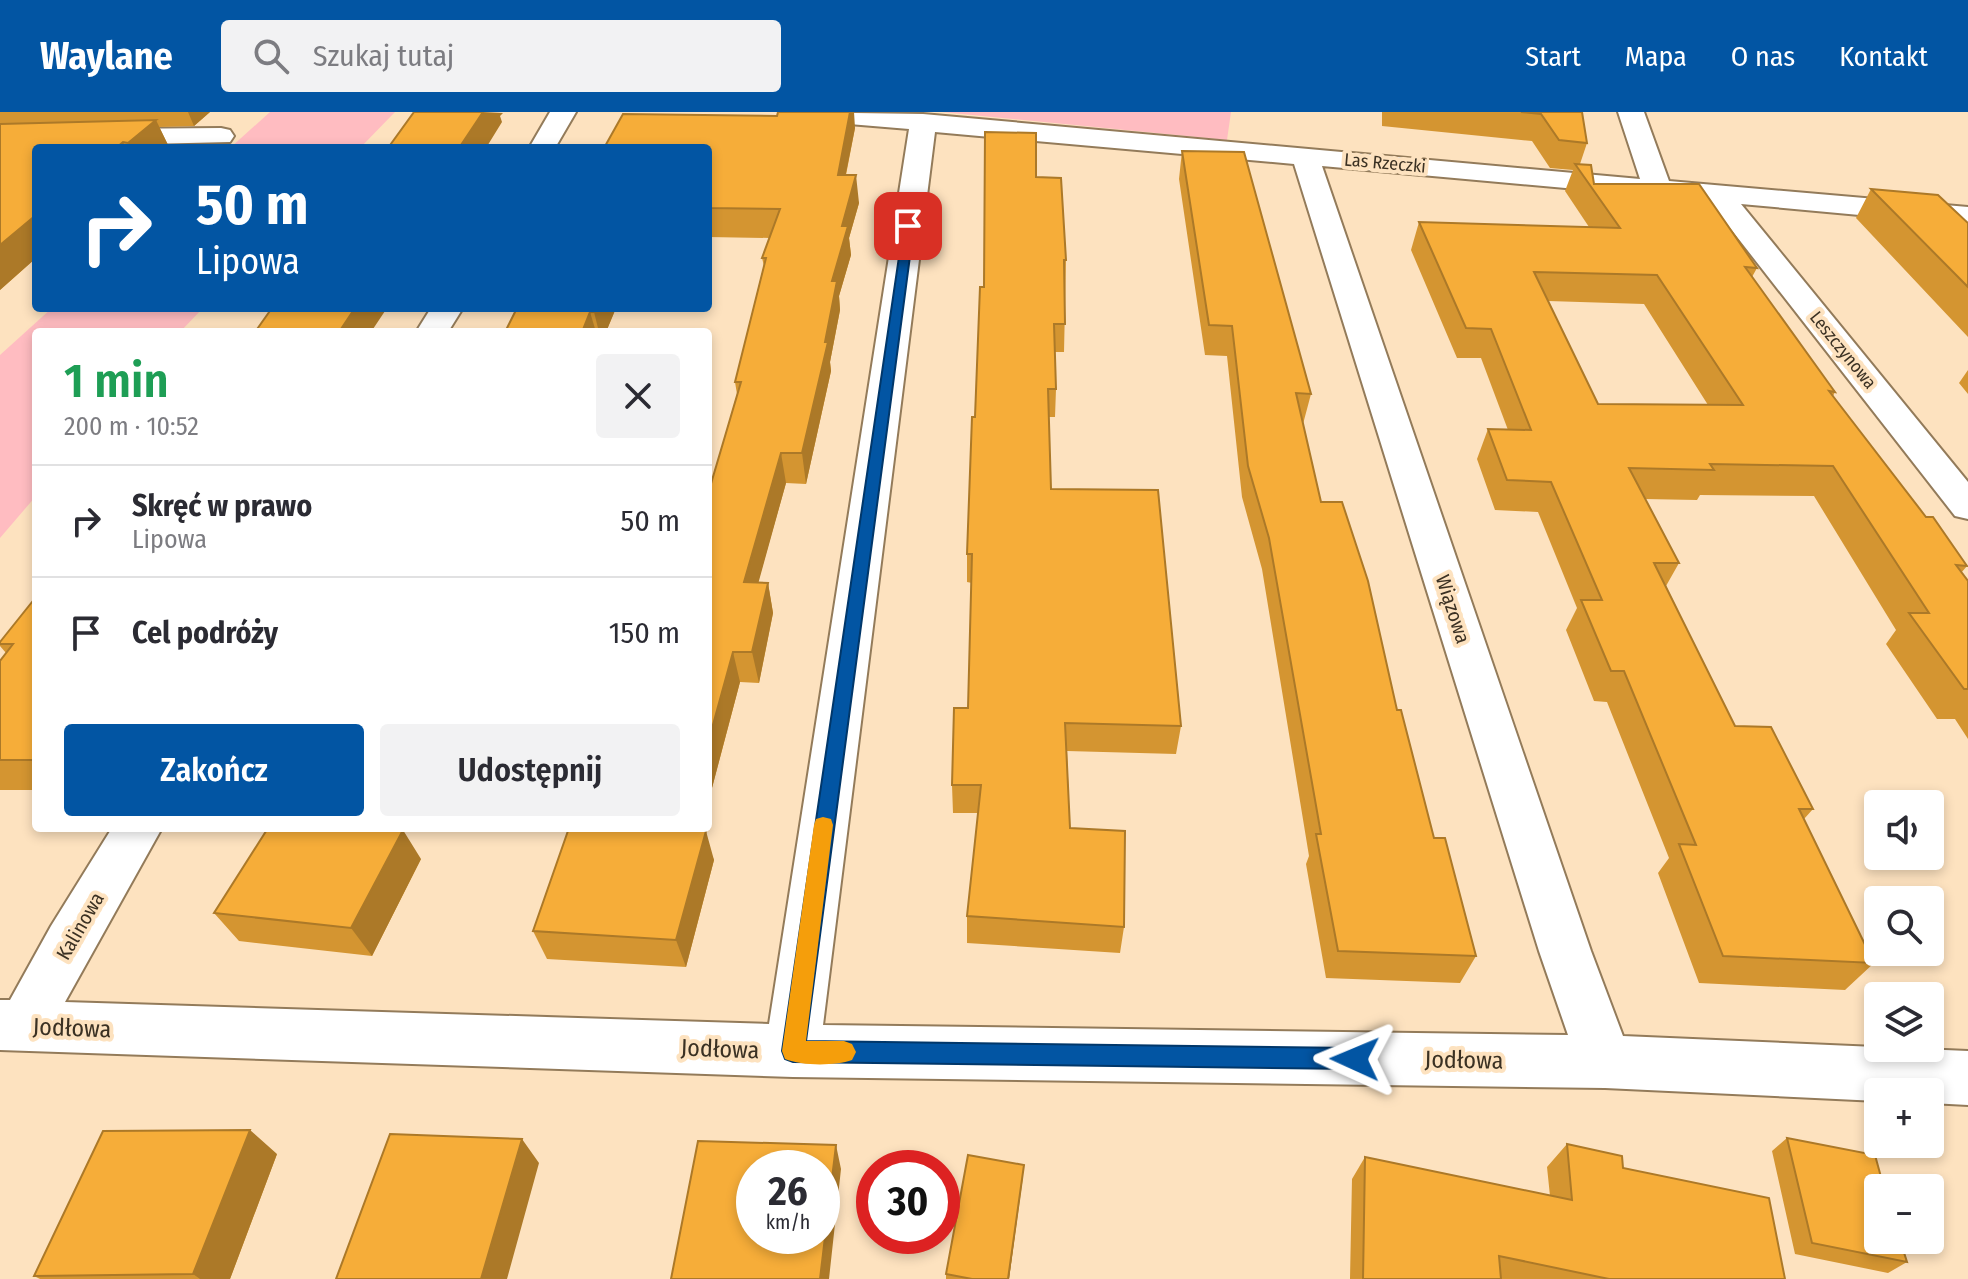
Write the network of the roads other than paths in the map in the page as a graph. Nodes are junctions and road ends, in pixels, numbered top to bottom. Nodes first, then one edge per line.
1 (563, 112) edge
2 (801, 112) edge
3 (1631, 112) edge
4 (923, 122) junction
5 (221, 136) dead end
6 (74, 137) edge
7 (544, 144) edge
8 (1305, 156) junction
9 (1657, 187) junction
10 (1717, 193) junction
11 (1968, 216) edge
12 (1968, 507) edge
13 (136, 832) edge
14 (12, 1026) edge
15 (793, 1051) junction
16 (1605, 1062) junction
17 (1968, 1078) edge

1 - 7 street
2 - 4 street, Las Rzeczki
3 - 9 street
4 - 8 street, Las Rzeczki
4 - 15 street
5 - 6 street
8 - 9 street, Las Rzeczki
8 - 16 street, Wiązowa
9 - 10 street, Las Rzeczki
10 - 11 street, Las Rzeczki
10 - 12 street, Leszczynowa
13 - 14 street, Kalinowa
14 - 15 street, Jodłowa
15 - 16 street, Jodłowa
16 - 17 street, Jodłowa

